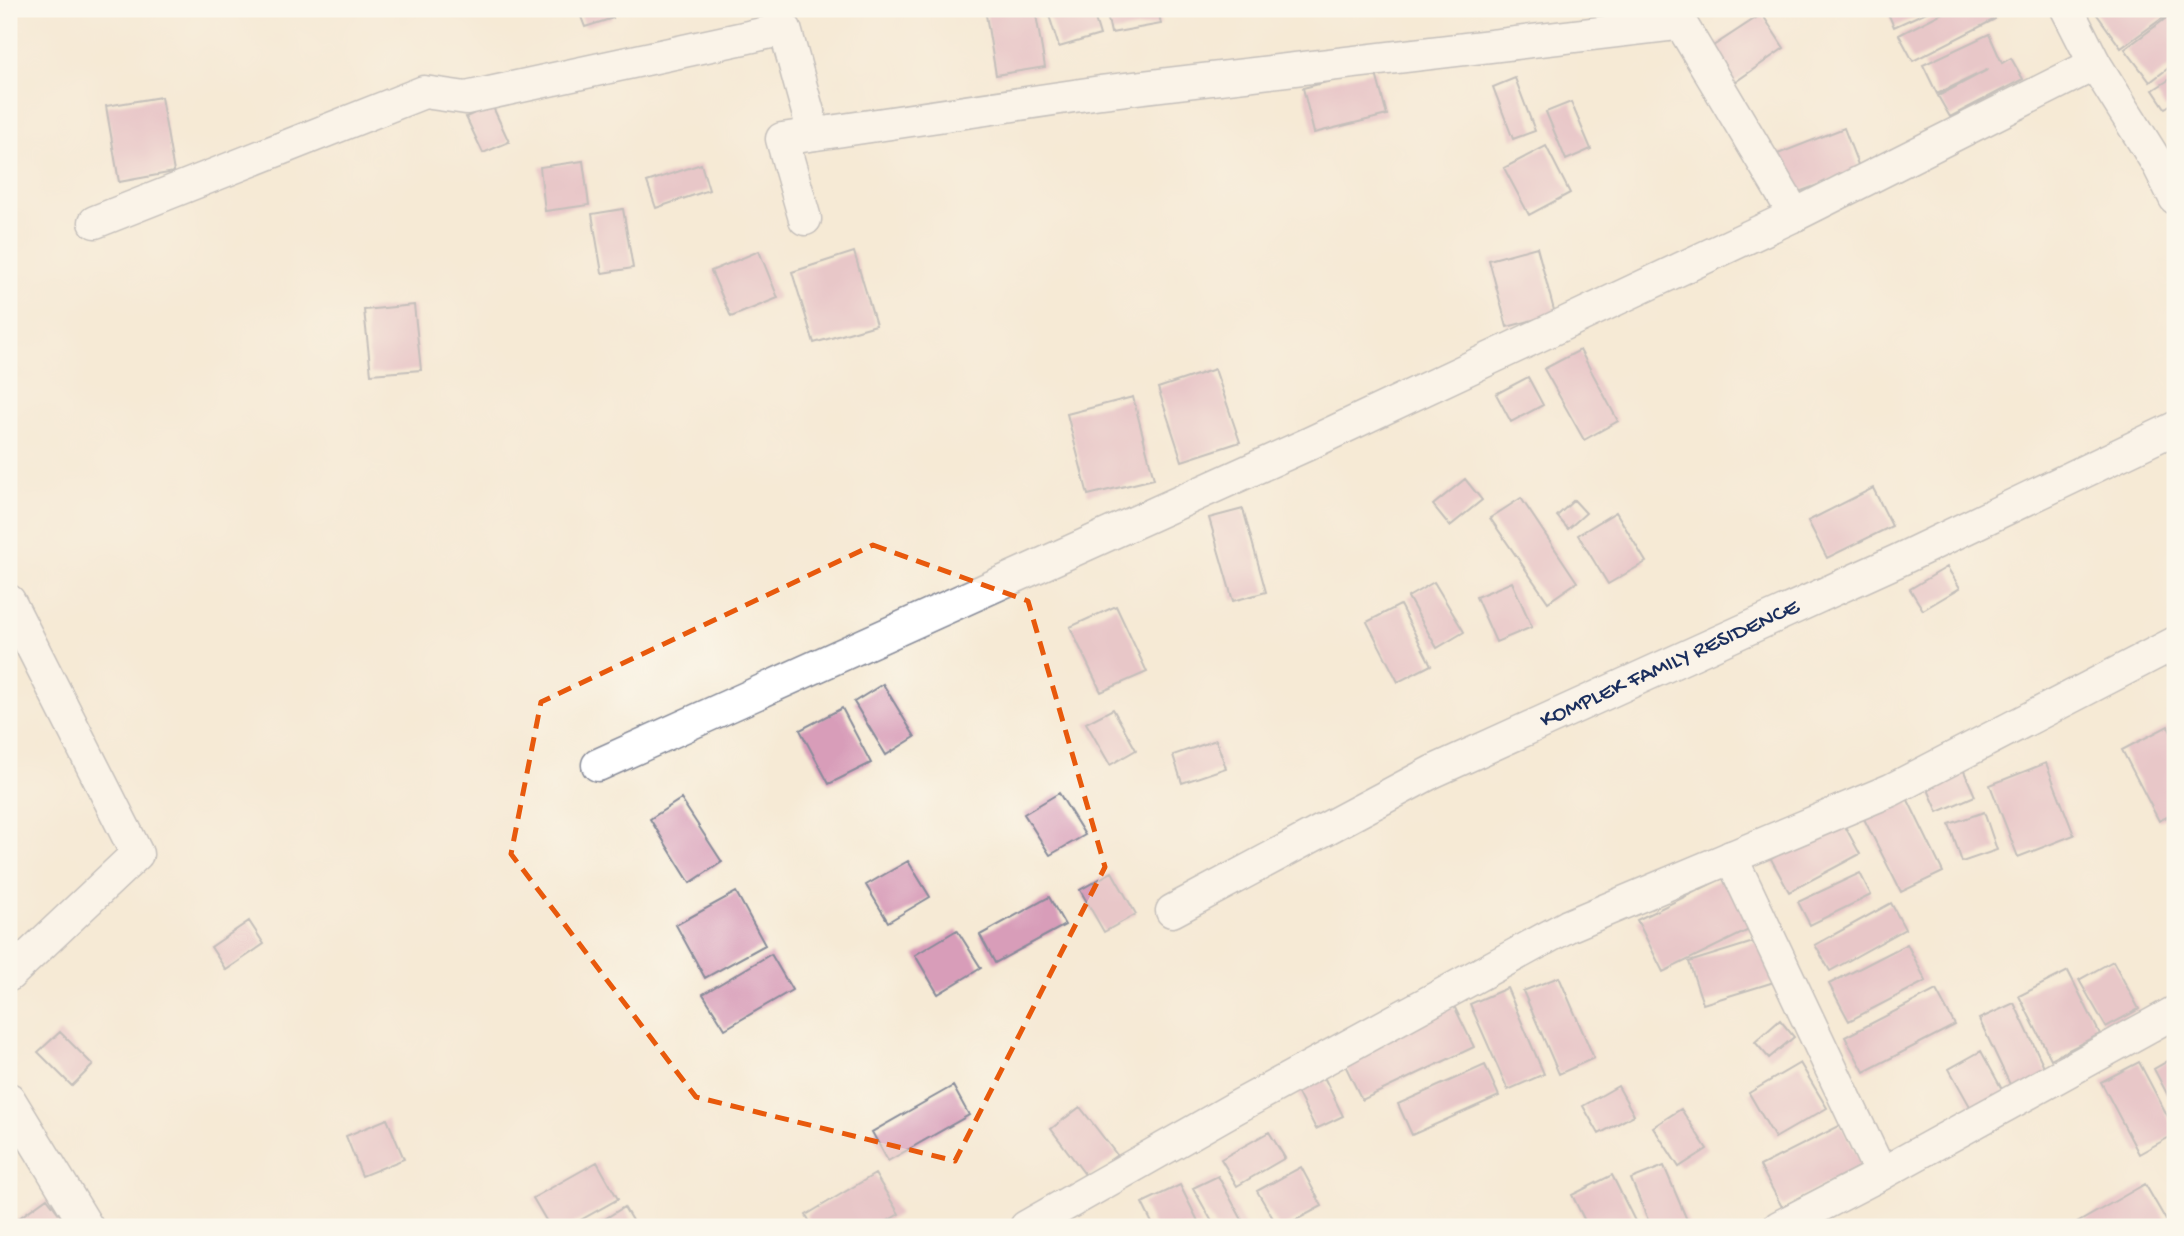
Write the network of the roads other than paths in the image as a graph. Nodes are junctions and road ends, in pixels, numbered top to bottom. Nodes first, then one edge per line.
1 (2067, 9) edge
2 (2095, 64) junction
3 (814, 134) junction
4 (2175, 198) edge
5 (1795, 215) junction
6 (806, 219) dead end
7 (95, 222) dead end
8 (2175, 428) edge
9 (9, 601) edge
10 (2175, 643) edge
11 (598, 765) dead end
12 (1731, 857) junction
13 (1172, 911) dead end
14 (9, 975) edge
15 (2175, 1012) edge
16 (9, 1100) edge
17 (1881, 1174) junction
18 (87, 1227) edge
19 (1026, 1227) edge
20 (1779, 1227) edge

1 - 2 street
2 - 4 street
2 - 5 street
3 - 5 street
3 - 6 street
3 - 7 street
5 - 11 street
8 - 13 street, KOMPLEK FAMILY RESIDENCE
9 - 14 street
10 - 12 street
12 - 17 street
12 - 19 street
15 - 17 street
16 - 18 street
17 - 20 street

